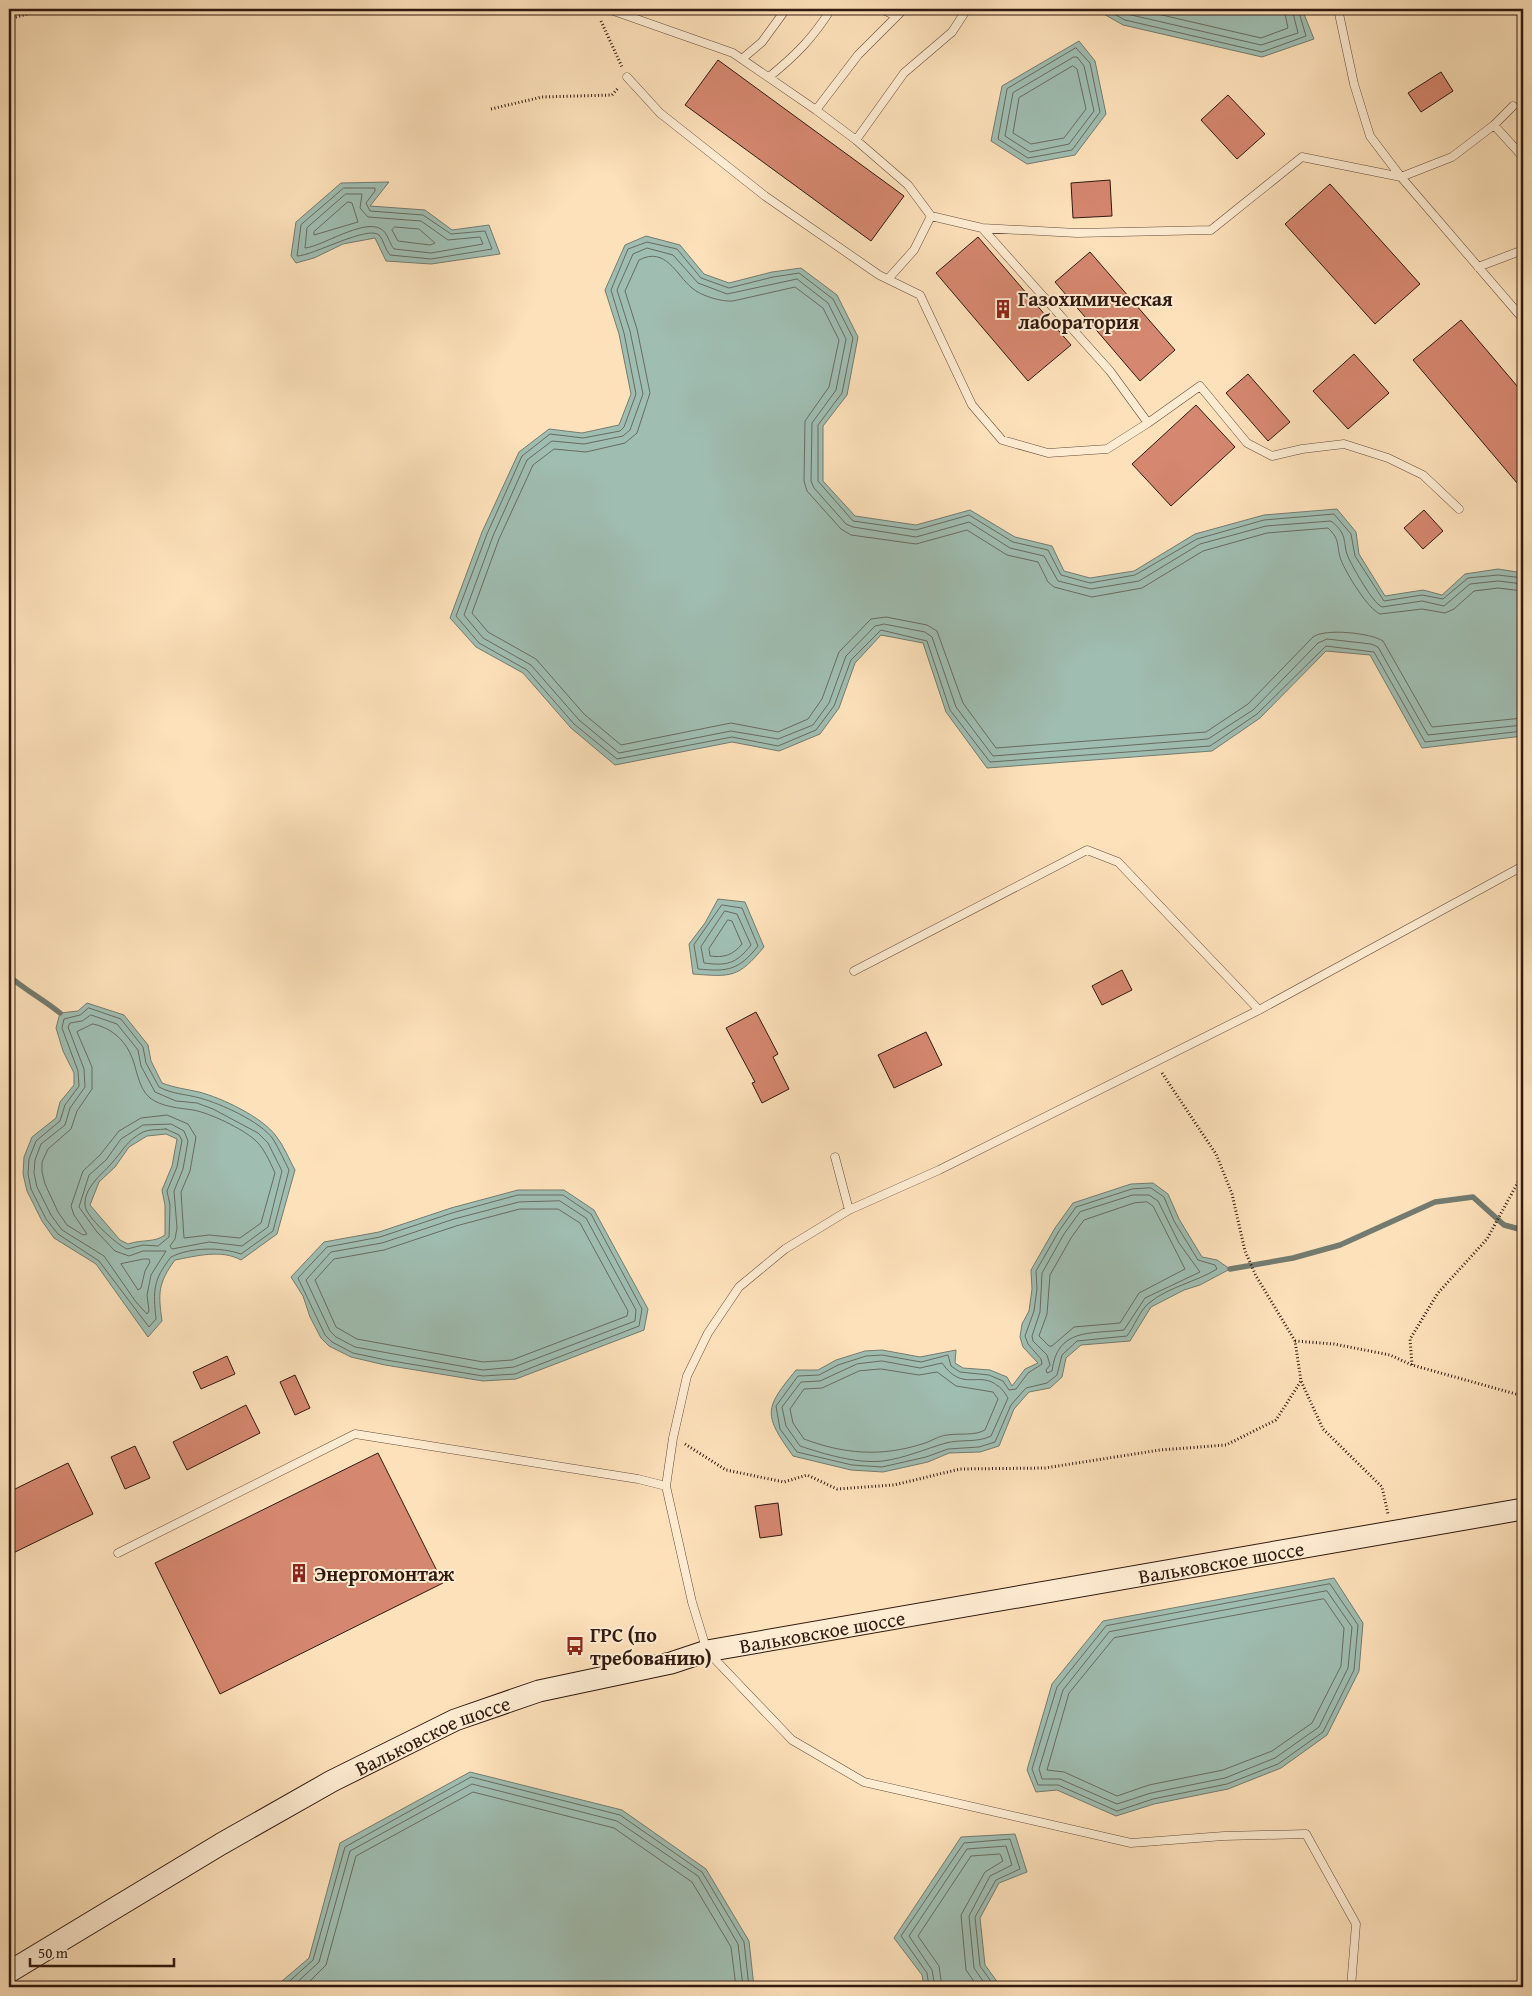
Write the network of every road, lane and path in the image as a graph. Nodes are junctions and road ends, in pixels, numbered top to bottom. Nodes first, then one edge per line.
1 (46, 9) edge
2 (608, 9) edge
3 (786, 9) edge
4 (831, 9) edge
5 (881, 9) edge
6 (904, 9) edge
7 (967, 9) edge
8 (1338, 9) edge
9 (896, 16) junction
10 (600, 18) dead end
11 (9, 19) edge
12 (742, 59) junction
13 (627, 77) junction
14 (769, 77) junction
15 (1513, 106) dead end
16 (491, 109) dead end
17 (816, 110) junction
18 (1494, 125) junction
19 (856, 140) junction
20 (1523, 157) edge
21 (1401, 176) junction
22 (930, 216) junction
23 (982, 228) junction
24 (1523, 250) edge
25 (1478, 267) junction
26 (888, 279) junction
27 (1523, 320) edge
28 (1148, 423) junction
29 (1459, 509) dead end
30 (1523, 866) edge
31 (854, 970) dead end
32 (1259, 1010) junction
33 (1154, 1062) junction
34 (835, 1157) dead end
35 (1523, 1173) edge
36 (849, 1210) junction
37 (1295, 1341) junction
38 (1412, 1365) junction
39 (1301, 1382) junction
40 (1523, 1396) edge
41 (673, 1438) junction
42 (666, 1486) junction
43 (1523, 1509) edge
44 (1392, 1532) junction
45 (118, 1553) dead end
46 (707, 1651) junction
47 (9, 1972) edge
48 (1352, 1987) edge

1 - 11 path
2 - 12 lane
3 - 12 lane
4 - 14 lane
5 - 9 lane
6 - 9 lane
7 - 19 lane
8 - 21 lane
9 - 17 lane
10 - 13 path
12 - 14 lane
13 - 16 path
13 - 26 lane
14 - 17 lane
15 - 18 lane
17 - 19 lane
18 - 20 lane
18 - 21 lane
19 - 22 lane
21 - 23 lane
21 - 25 lane
22 - 23 lane
22 - 26 lane
23 - 28 lane
24 - 25 lane
25 - 27 lane
26 - 28 lane
28 - 29 lane
30 - 32 lane
31 - 32 lane
32 - 33 lane
33 - 36 lane
33 - 37 path
34 - 36 lane
35 - 38 path
36 - 41 lane
37 - 38 path
37 - 39 path
38 - 40 path
39 - 41 path
39 - 44 path
41 - 42 lane
42 - 45 lane
42 - 46 lane
43 - 44 main road, Вальковское шоссе
44 - 46 main road, Вальковское шоссе
46 - 47 main road, Вальковское шоссе
46 - 48 lane

